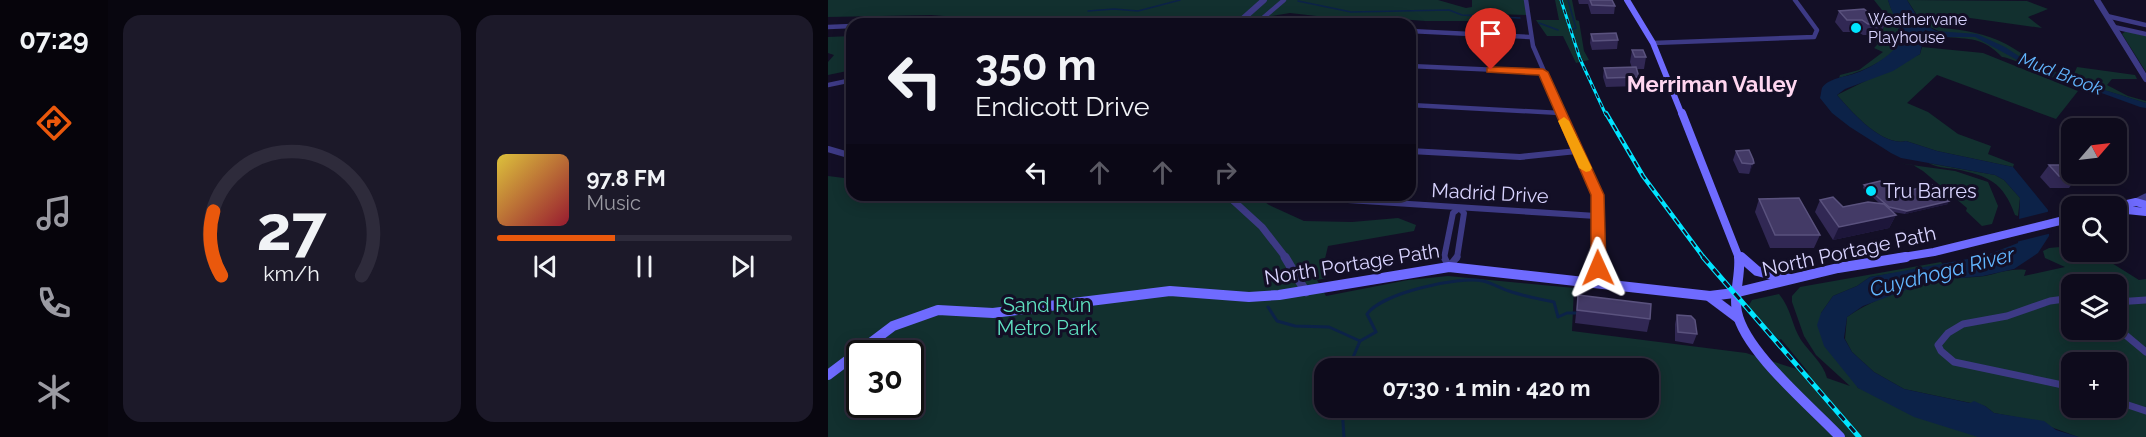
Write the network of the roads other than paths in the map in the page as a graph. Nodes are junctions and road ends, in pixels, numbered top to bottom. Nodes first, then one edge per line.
1 (1264, 0) edge
2 (1284, 0) edge
3 (1526, 0) edge
4 (1627, 0) edge
5 (1795, 0) edge
6 (2097, 0) edge
7 (2107, 16) junction
8 (1244, 18) edge
9 (1263, 18) edge
10 (2146, 25) edge
11 (846, 26) edge
12 (828, 27) edge
13 (2114, 27) junction
14 (1416, 31) edge
15 (2146, 34) edge
16 (1530, 37) junction
17 (1653, 43) junction
18 (1416, 66) edge
19 (1543, 72) junction
20 (2146, 78) edge
21 (846, 81) edge
22 (828, 85) edge
23 (1416, 105) edge
24 (1560, 113) junction
25 (828, 149) edge
26 (1416, 151) edge
27 (1577, 151) junction
28 (846, 154) edge
29 (2146, 197) edge
30 (1233, 201) edge
31 (1350, 201) edge
32 (2136, 202) junction
33 (2127, 205) edge
34 (2146, 205) edge
35 (1459, 208) junction
36 (2127, 210) edge
37 (2146, 212) edge
38 (1596, 216) junction
39 (2061, 221) edge
40 (1740, 255) junction
41 (1449, 267) junction
42 (1793, 279) junction
43 (1598, 284) junction
44 (1306, 292) junction
45 (1738, 292) junction
46 (1710, 296) junction
47 (2061, 300) edge
48 (2146, 300) edge
49 (2127, 301) edge
50 (1740, 320) junction
51 (2127, 336) edge
52 (2146, 352) edge
53 (828, 375) edge
54 (2061, 384) edge
55 (2127, 405) edge
56 (2146, 411) edge
57 (1840, 437) edge

1 - 8 street
2 - 9 street
3 - 16 street
4 - 17 main road
5 - 17 street
6 - 7 street
7 - 10 street
7 - 13 street
11 - 12 street
13 - 15 street
13 - 20 street
14 - 16 street
16 - 19 street
17 - 40 main road
18 - 19 street
19 - 24 street
21 - 22 street
23 - 24 street
24 - 27 street
25 - 28 street
26 - 27 street
27 - 38 street
29 - 32 street
30 - 44 street
31 - 35 street, Madrid Drive
32 - 33 main road
32 - 34 main road
35 - 38 street, Madrid Drive
35 - 41 street
35 - 41 street
36 - 37 main road
38 - 43 street
39 - 42 main road, North Portage Path
40 - 42 main road
40 - 45 main road
41 - 43 main road, North Portage Path
41 - 44 main road, North Portage Path
42 - 45 main road, North Portage Path
43 - 46 main road, North Portage Path
44 - 53 main road, North Portage Path
45 - 46 main road, North Portage Path
45 - 50 main road
46 - 50 main road
47 - 54 street
48 - 49 street
50 - 57 main road
51 - 52 street
55 - 56 street

